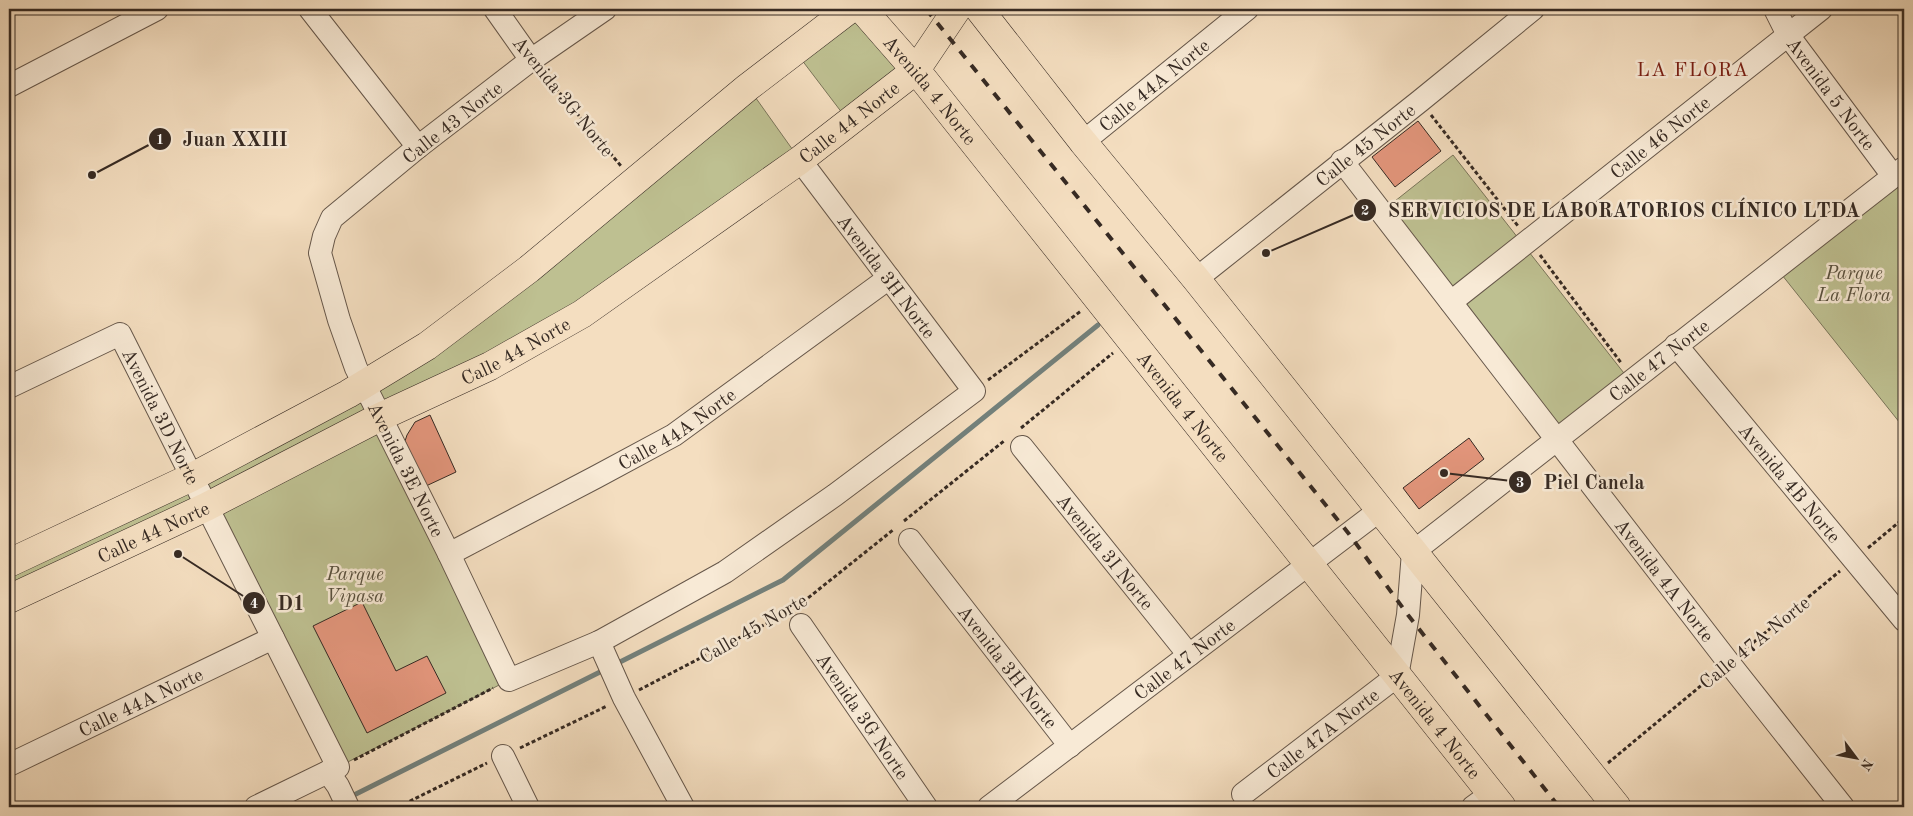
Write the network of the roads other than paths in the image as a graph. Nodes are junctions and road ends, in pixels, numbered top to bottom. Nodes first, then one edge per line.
1 (157, 9) edge
2 (310, 9) edge
3 (495, 9) edge
4 (605, 9) edge
5 (850, 9) edge
6 (862, 9) edge
7 (957, 9) edge
8 (979, 9) edge
9 (1247, 9) edge
10 (1532, 9) edge
11 (1775, 9) edge
12 (1821, 9) edge
13 (1788, 35) junction
14 (531, 60) junction
15 (916, 70) junction
16 (9, 86) edge
17 (1084, 142) junction
18 (418, 147) junction
19 (800, 160) junction
20 (1342, 161) junction
21 (1899, 172) edge
22 (320, 253) joint
23 (889, 278) junction
24 (1196, 279) junction
25 (1451, 302) junction
26 (1676, 345) junction
27 (364, 385) junction
28 (9, 387) edge
29 (380, 417) junction
30 (1016, 438) road end
31 (1556, 440) junction
32 (192, 477) junction
33 (206, 507) junction
34 (1380, 510) junction
35 (902, 531) road end
36 (1414, 552) junction
37 (449, 554) junction
38 (9, 563) edge
39 (1309, 565) junction
40 (9, 599) edge
41 (793, 616) road end
42 (1904, 620) edge
43 (273, 638) junction
44 (604, 652) junction
45 (1189, 656) junction
46 (1397, 676) junction
47 (1070, 746) junction
48 (503, 756) road end
49 (9, 765) edge
50 (335, 775) junction
51 (1243, 794) dead end
52 (1489, 803) edge
53 (256, 807) edge
54 (348, 807) edge
55 (528, 807) edge
56 (683, 807) edge
57 (926, 807) edge
58 (989, 807) edge
59 (1617, 807) edge
60 (1843, 807) edge

1 - 16 street
2 - 18 street
3 - 14 street, Avenida 3G Norte
4 - 14 street, Calle 43 Norte
5 - 27 main road, Calle 44 Norte
6 - 15 main road, Avenida 4 Norte
7 - 15 main road, Calle 44 Norte
8 - 17 main road
9 - 17 street, Calle 44A Norte
10 - 20 street, Calle 45 Norte
11 - 13 street, Avenida 5 Norte
12 - 13 street, Calle 46 Norte
13 - 21 street, Avenida 5 Norte
13 - 25 street, Calle 46 Norte
14 - 18 street, Calle 43 Norte
15 - 19 main road, Calle 44 Norte
15 - 39 main road, Avenida 4 Norte
17 - 24 main road
18 - 22 street, Calle 43 Norte
19 - 23 street, Avenida 3H Norte
19 - 29 main road, Calle 44 Norte
20 - 24 street, Calle 45 Norte
20 - 25 street, Avenida 4A Norte
21 - 26 street, Calle 47 Norte
22 - 27 street, Avenida 3E Norte
23 - 37 street, Calle 44A Norte
23 - 44 street, Avenida 3H Norte
24 - 34 main road
25 - 31 street, Avenida 4A Norte
26 - 31 street, Calle 47 Norte
26 - 42 street, Avenida 4B Norte
27 - 29 street, Avenida 3E Norte
27 - 32 main road, Calle 44 Norte
28 - 32 street, Avenida 3D Norte
29 - 33 main road, Calle 44 Norte
29 - 37 street, Avenida 3E Norte
30 - 45 street, Avenida 3I Norte
31 - 36 street, Calle 47 Norte
31 - 60 street, Avenida 4A Norte
32 - 33 street, Avenida 3D Norte
32 - 38 main road, Calle 44 Norte
33 - 40 main road, Calle 44 Norte
33 - 43 street, Avenida 3D Norte
34 - 36 main road
34 - 39 street, Calle 47 Norte
35 - 47 street, Avenida 3H Norte
36 - 46 street, Calle 47A Norte
36 - 59 main road
37 - 44 street, Avenida 3E Norte
39 - 45 street, Calle 47 Norte
39 - 46 main road, Avenida 4 Norte
41 - 57 street, Avenida 3G Norte
43 - 49 street, Calle 44A Norte
43 - 50 street, Avenida 3D Norte
44 - 56 street
45 - 47 street, Calle 47 Norte
46 - 51 street, Calle 47A Norte
46 - 52 main road, Avenida 4 Norte
47 - 58 street, Calle 47 Norte
48 - 55 street
50 - 53 street
50 - 54 street, Avenida 3D Norte

